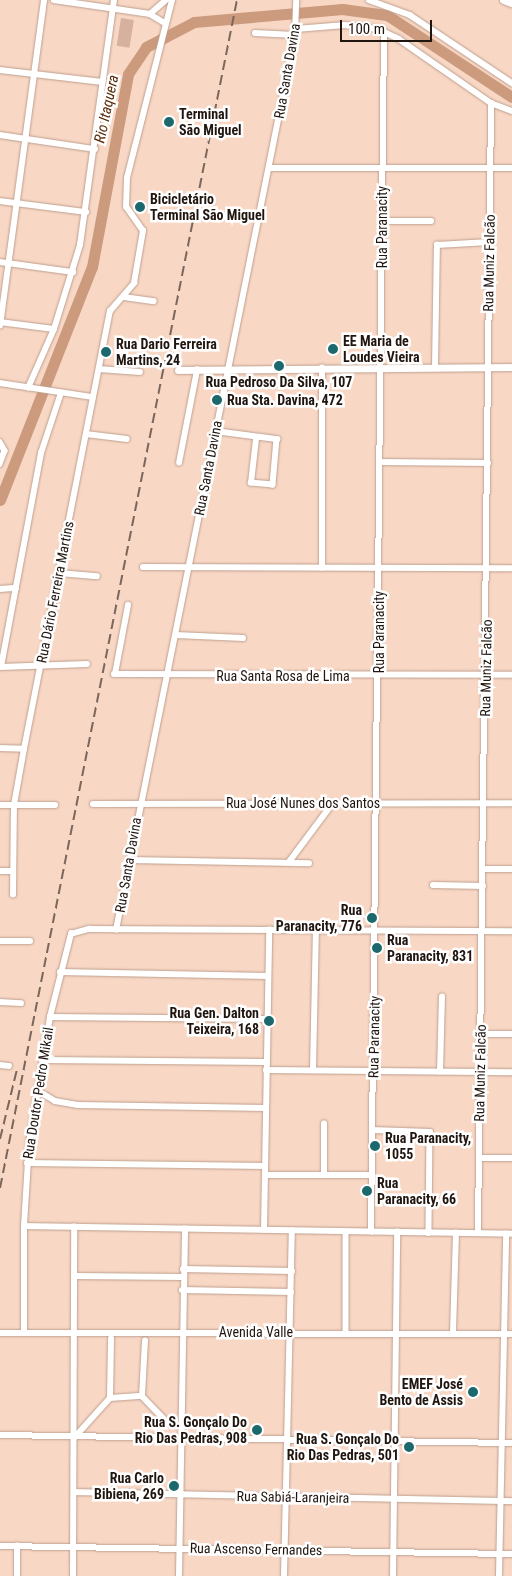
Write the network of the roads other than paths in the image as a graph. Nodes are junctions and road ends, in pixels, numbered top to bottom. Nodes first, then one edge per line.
1 (44, 0) edge
2 (54, 0) edge
3 (114, 0) edge
4 (166, 0) edge
5 (172, 0) edge
6 (369, 0) edge
7 (504, 0) edge
8 (296, 3) edge
9 (512, 3) edge
10 (112, 9) junction
11 (150, 14) junction
12 (165, 26) junction
13 (296, 29) junction
14 (384, 32) junction
15 (255, 33) dead end
16 (0, 70) edge
17 (34, 74) junction
18 (102, 82) junction
19 (512, 83) edge
20 (491, 102) junction
21 (512, 111) edge
22 (0, 135) edge
23 (26, 138) junction
24 (94, 149) junction
25 (269, 168) junction
26 (382, 168) junction
27 (490, 168) junction
28 (512, 168) edge
29 (0, 200) edge
30 (17, 203) junction
31 (86, 212) junction
32 (382, 221) junction
33 (431, 221) dead end
34 (489, 242) junction
35 (0, 262) edge
36 (9, 264) junction
37 (73, 272) junction
38 (124, 297) junction
39 (154, 301) dead end
40 (0, 323) edge
41 (54, 330) junction
42 (381, 367) junction
43 (435, 367) junction
44 (488, 367) junction
45 (512, 367) edge
46 (322, 368) junction
47 (99, 369) junction
48 (228, 369) junction
49 (178, 370) dead end
50 (197, 370) junction
51 (140, 372) dead end
52 (0, 383) edge
53 (31, 389) junction
54 (58, 393) junction
55 (93, 397) junction
56 (215, 431) junction
57 (86, 434) junction
58 (127, 439) dead end
59 (256, 439) junction
60 (0, 442) edge
61 (380, 462) junction
62 (179, 463) dead end
63 (488, 463) junction
64 (0, 464) edge
65 (143, 567) dead end
66 (188, 567) junction
67 (379, 567) junction
68 (322, 568) junction
69 (487, 568) junction
70 (512, 568) edge
71 (59, 573) junction
72 (97, 576) dead end
73 (16, 588) junction
74 (0, 589) edge
75 (128, 605) dead end
76 (176, 635) junction
77 (243, 638) dead end
78 (87, 664) dead end
79 (0, 667) edge
80 (40, 667) junction
81 (168, 675) junction
82 (512, 675) edge
83 (379, 676) junction
84 (486, 676) junction
85 (0, 748) edge
86 (24, 749) junction
87 (333, 803) junction
88 (377, 803) junction
89 (484, 803) junction
90 (512, 803) edge
91 (93, 804) dead end
92 (140, 804) junction
93 (0, 805) edge
94 (14, 805) junction
95 (55, 805) dead end
96 (129, 860) junction
97 (289, 862) junction
98 (308, 863) dead end
99 (484, 869) junction
100 (512, 869) edge
101 (0, 871) edge
102 (12, 871) junction
103 (433, 885) dead end
104 (483, 886) junction
105 (13, 895) dead end
106 (116, 930) junction
107 (269, 930) junction
108 (316, 931) junction
109 (376, 931) junction
110 (482, 931) junction
111 (512, 931) edge
112 (0, 941) edge
113 (30, 942) dead end
114 (60, 972) junction
115 (268, 976) junction
116 (442, 997) dead end
117 (0, 1002) edge
118 (21, 1003) dead end
119 (50, 1017) junction
120 (267, 1019) junction
121 (480, 1034) junction
122 (512, 1034) edge
123 (42, 1060) junction
124 (266, 1062) junction
125 (0, 1066) edge
126 (9, 1066) dead end
127 (266, 1070) junction
128 (313, 1070) junction
129 (373, 1072) junction
130 (440, 1072) junction
131 (480, 1072) junction
132 (512, 1072) edge
133 (37, 1090) junction
134 (266, 1108) junction
135 (324, 1124) dead end
136 (372, 1130) junction
137 (479, 1158) junction
138 (512, 1158) edge
139 (27, 1162) junction
140 (265, 1166) junction
141 (265, 1175) junction
142 (324, 1175) junction
143 (372, 1175) junction
144 (24, 1226) junction
145 (74, 1227) junction
146 (185, 1229) junction
147 (264, 1230) junction
148 (292, 1231) junction
149 (346, 1232) junction
150 (371, 1232) junction
151 (397, 1232) junction
152 (429, 1233) junction
153 (456, 1233) junction
154 (478, 1233) junction
155 (509, 1234) edge
156 (183, 1269) junction
157 (292, 1271) junction
158 (74, 1276) junction
159 (183, 1277) junction
160 (182, 1290) junction
161 (291, 1292) junction
162 (24, 1331) junction
163 (74, 1331) junction
164 (346, 1331) junction
165 (397, 1331) junction
166 (290, 1332) junction
167 (0, 1333) edge
168 (181, 1333) junction
169 (453, 1333) junction
170 (505, 1334) junction
171 (512, 1334) edge
172 (111, 1339) dead end
173 (145, 1341) dead end
174 (504, 1385) junction
175 (512, 1385) edge
176 (142, 1396) junction
177 (110, 1398) junction
178 (169, 1424) dead end
179 (0, 1435) edge
180 (74, 1438) junction
181 (179, 1438) junction
182 (288, 1439) junction
183 (394, 1441) junction
184 (504, 1443) junction
185 (512, 1443) edge
186 (74, 1492) junction
187 (180, 1496) junction
188 (286, 1497) junction
189 (394, 1499) junction
190 (502, 1501) junction
191 (512, 1501) edge
192 (74, 1545) junction
193 (0, 1546) edge
194 (17, 1546) junction
195 (179, 1547) junction
196 (285, 1549) junction
197 (393, 1552) junction
198 (500, 1554) junction
199 (512, 1554) edge
200 (17, 1576) edge
201 (73, 1576) edge
202 (179, 1576) edge
203 (284, 1576) edge
204 (393, 1576) edge
205 (500, 1576) edge

1 - 17 street
2 - 10 street
3 - 10 street
4 - 11 street
5 - 12 street
6 - 19 street
7 - 9 main road
8 - 13 street, Rua Santa Davina
10 - 11 street
10 - 18 street
11 - 12 street
12 - 38 street, Rua Dário Ferreira Martins
13 - 14 street
13 - 15 street
13 - 25 street, Rua Santa Davina
14 - 20 street
14 - 26 street, Rua Paranacity
16 - 17 street
17 - 18 street
17 - 23 street
18 - 24 street
20 - 21 street
20 - 27 street, Rua Muniz Falcão
22 - 23 street
23 - 24 street
23 - 30 street
24 - 31 street
25 - 26 street
25 - 48 street, Rua Santa Davina
26 - 27 street
26 - 32 street, Rua Paranacity
27 - 28 street
27 - 34 street, Rua Muniz Falcão
29 - 30 street
30 - 31 street
30 - 36 street
31 - 37 street
32 - 33 street
32 - 42 street, Rua Paranacity
34 - 43 street
34 - 44 street, Rua Muniz Falcão
35 - 36 street
36 - 37 street
36 - 40 street
37 - 41 street
38 - 39 street
38 - 47 street, Rua Dário Ferreira Martins
40 - 41 street
41 - 53 street
42 - 43 street
42 - 46 street
42 - 61 street, Rua Paranacity
43 - 44 street
44 - 45 street
44 - 63 street, Rua Muniz Falcão
46 - 48 street
46 - 68 street
47 - 51 street
47 - 55 street, Rua Dário Ferreira Martins
48 - 50 street
48 - 56 street, Rua Santa Davina
49 - 50 street
50 - 62 street
52 - 53 street
53 - 54 street
54 - 55 street
54 - 73 street
55 - 57 street, Rua Dário Ferreira Martins
56 - 59 street
56 - 66 street, Rua Santa Davina
57 - 58 street
57 - 71 street, Rua Dário Ferreira Martins
59 - 59 street
60 - 64 street
61 - 63 street
61 - 67 street, Rua Paranacity
63 - 69 street, Rua Muniz Falcão
65 - 66 street
66 - 68 street
66 - 76 street, Rua Santa Davina
67 - 68 street
67 - 69 street
67 - 83 street, Rua Paranacity
69 - 70 street
69 - 84 street, Rua Muniz Falcão
71 - 72 street
71 - 80 street, Rua Dário Ferreira Martins
73 - 74 street
73 - 79 street
75 - 81 street, Rua Santa Rosa de Lima
76 - 77 street
76 - 81 street, Rua Santa Davina
78 - 80 street
79 - 80 street
80 - 86 street, Rua Dário Ferreira Martins
81 - 83 street, Rua Santa Rosa de Lima
81 - 92 street, Rua Santa Davina
82 - 84 street, Rua Santa Rosa de Lima
83 - 84 street, Rua Santa Rosa de Lima
83 - 88 street, Rua Paranacity
84 - 89 street, Rua Muniz Falcão
85 - 86 street
86 - 94 street, Rua Dário Ferreira Martins
87 - 88 street, Rua José Nunes dos Santos
87 - 92 street, Rua José Nunes dos Santos
87 - 97 street
88 - 89 street, Rua José Nunes dos Santos
88 - 109 street, Rua Paranacity
89 - 90 street, Rua José Nunes dos Santos
89 - 99 street, Rua Muniz Falcão
91 - 92 street, Rua José Nunes dos Santos
92 - 96 street, Rua Santa Davina
93 - 94 street
94 - 95 street
94 - 102 street, Rua Dário Ferreira Martins
96 - 97 street
96 - 106 street, Rua Santa Davina
97 - 98 street
99 - 100 street
99 - 104 street, Rua Muniz Falcão
101 - 102 street
102 - 105 street, Rua Dário Ferreira Martins
103 - 104 street
104 - 110 street, Rua Muniz Falcão
106 - 107 street
106 - 114 street, Rua Doutor Pedro Mikail
107 - 108 street
107 - 115 street
108 - 109 street
108 - 128 street
109 - 110 street
109 - 129 street, Rua Paranacity
110 - 111 street
110 - 121 street, Rua Muniz Falcão
112 - 113 street
114 - 115 street
114 - 119 street, Rua Doutor Pedro Mikail
115 - 120 street
116 - 130 street
117 - 118 street
119 - 120 street
119 - 123 street, Rua Doutor Pedro Mikail
120 - 124 street
121 - 122 street
121 - 131 street, Rua Muniz Falcão
123 - 124 street
123 - 133 street, Rua Doutor Pedro Mikail
124 - 127 street
125 - 126 street
127 - 128 street
127 - 134 street
128 - 129 street
129 - 130 street
129 - 136 street, Rua Paranacity
130 - 131 street
131 - 132 street
131 - 137 street, Rua Muniz Falcão
133 - 134 street
133 - 139 street, Rua Doutor Pedro Mikail
134 - 140 street
135 - 142 street
136 - 143 street, Rua Paranacity
136 - 152 street
137 - 138 street
137 - 154 street, Rua Muniz Falcão
139 - 140 street
139 - 144 street, Rua Doutor Pedro Mikail
140 - 141 street
141 - 142 street
141 - 147 street
142 - 143 street
143 - 150 street, Rua Paranacity
144 - 145 street
144 - 162 street, Rua Doutor Pedro Mikail
145 - 146 street
145 - 158 street
146 - 147 street
146 - 156 street
147 - 148 street
148 - 149 street
148 - 157 street
149 - 150 street
149 - 164 street
150 - 151 street
151 - 152 street
151 - 165 street
152 - 153 street
153 - 154 street
153 - 169 street
154 - 155 street
155 - 170 street
156 - 157 street
156 - 159 street
157 - 161 street
158 - 159 street
158 - 163 street
159 - 160 street
160 - 161 street
160 - 168 street
161 - 166 street
162 - 163 street, Avenida Valle
162 - 167 street, Avenida Valle
163 - 168 street, Avenida Valle
163 - 180 street
164 - 165 street, Avenida Valle
164 - 166 street, Avenida Valle
165 - 169 street, Avenida Valle
165 - 183 street
166 - 168 street, Avenida Valle
166 - 182 street
168 - 181 street
169 - 170 street, Avenida Valle
170 - 171 street, Avenida Valle
170 - 174 street
172 - 177 street
173 - 176 street
174 - 175 street
174 - 184 street
176 - 177 street
176 - 178 street
177 - 180 street
179 - 180 street
180 - 181 street
180 - 186 street
181 - 182 street
181 - 187 street
182 - 183 street
182 - 188 street
183 - 184 street
183 - 189 street
184 - 185 street
184 - 190 street
186 - 187 street, Rua Sabiá-Laranjeira
186 - 192 street
187 - 188 street, Rua Sabiá-Laranjeira
187 - 195 street
188 - 189 street, Rua Sabiá-Laranjeira
188 - 196 street
189 - 190 street, Rua Sabiá-Laranjeira
189 - 197 street
190 - 191 street, Rua Sabiá-Laranjeira
190 - 198 street
192 - 194 street, Rua Ascenso Fernandes
192 - 195 street, Rua Ascenso Fernandes
192 - 201 street
193 - 194 street, Rua Ascenso Fernandes
194 - 200 street
195 - 196 street, Rua Ascenso Fernandes
195 - 202 street
196 - 197 street, Rua Ascenso Fernandes
196 - 203 street
197 - 198 street, Rua Ascenso Fernandes
197 - 204 street
198 - 199 street, Rua Ascenso Fernandes
198 - 205 street

